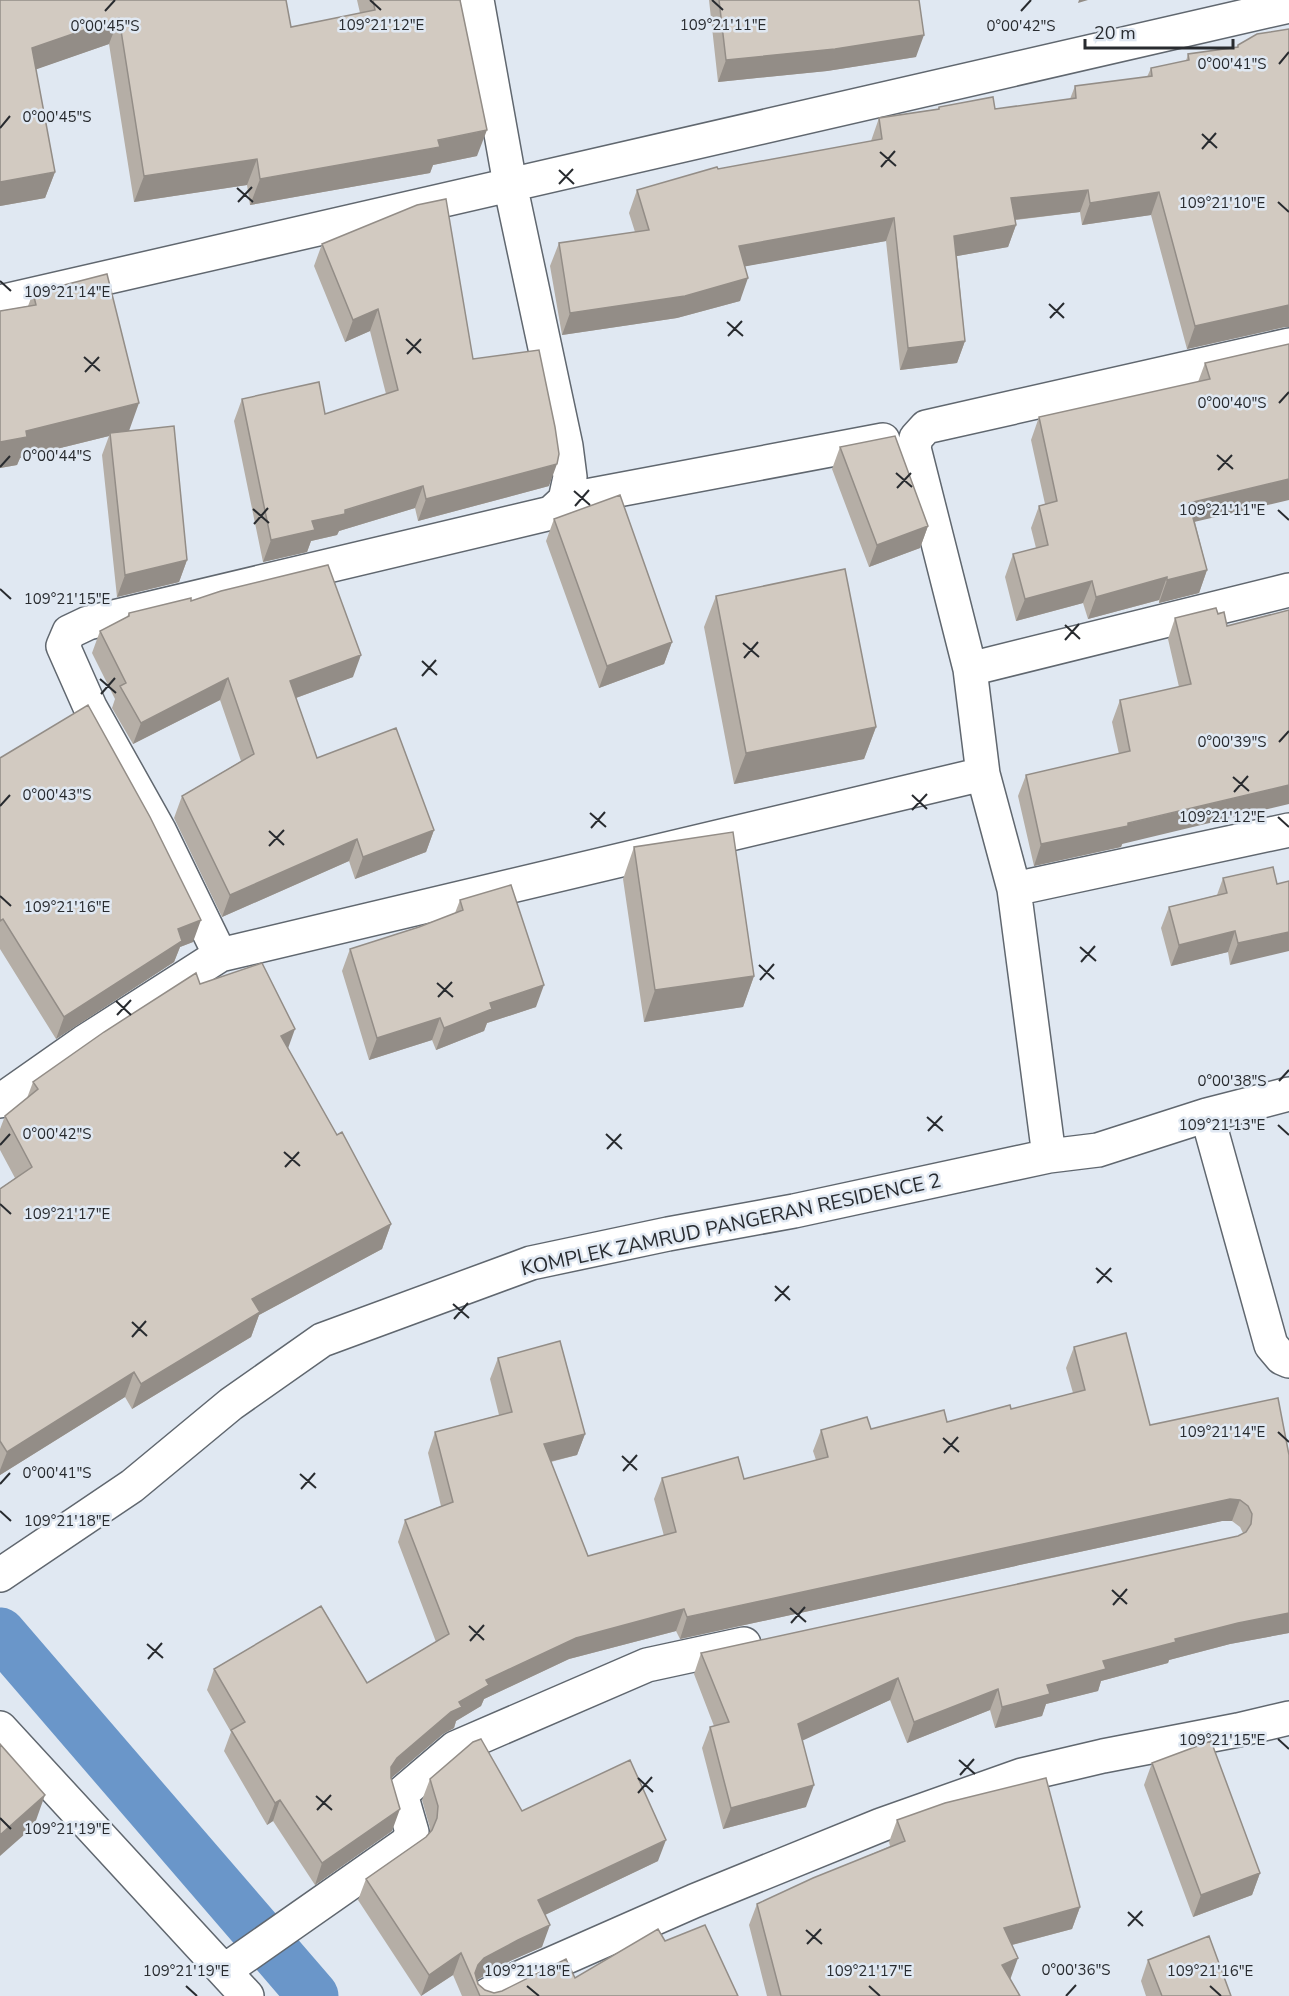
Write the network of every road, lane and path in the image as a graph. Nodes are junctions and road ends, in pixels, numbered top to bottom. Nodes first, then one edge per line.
1 (477, 0) edge
2 (1289, 6) edge
3 (510, 184) junction
4 (0, 302) edge
5 (1289, 345) edge
6 (920, 433) junction
7 (565, 500) junction
8 (1289, 590) edge
9 (970, 669) junction
10 (983, 774) junction
11 (1289, 830) edge
12 (1014, 889) junction
13 (220, 955) junction
14 (1289, 1094) edge
15 (0, 1101) edge
16 (1206, 1114) junction
17 (1049, 1156) junction
18 (1289, 1361) edge
19 (0, 1575) edge
20 (775, 1637) edge
21 (1289, 1718) edge
22 (0, 1728) edge
23 (224, 1971) junction
24 (247, 1996) edge
25 (486, 1996) edge

1 - 3 street
2 - 3 street
3 - 4 street
3 - 7 street
5 - 6 street
6 - 7 street
6 - 9 street
7 - 13 street
8 - 9 street
9 - 10 street
10 - 12 street
10 - 13 street
11 - 12 street
12 - 17 street
13 - 15 street
14 - 16 street, KOMPLEK ZAMRUD PANGERAN RESIDENCE 2
16 - 17 street, KOMPLEK ZAMRUD PANGERAN RESIDENCE 2
16 - 18 street
17 - 19 street, KOMPLEK ZAMRUD PANGERAN RESIDENCE 2
20 - 23 street
21 - 25 street
22 - 23 street
23 - 24 street

